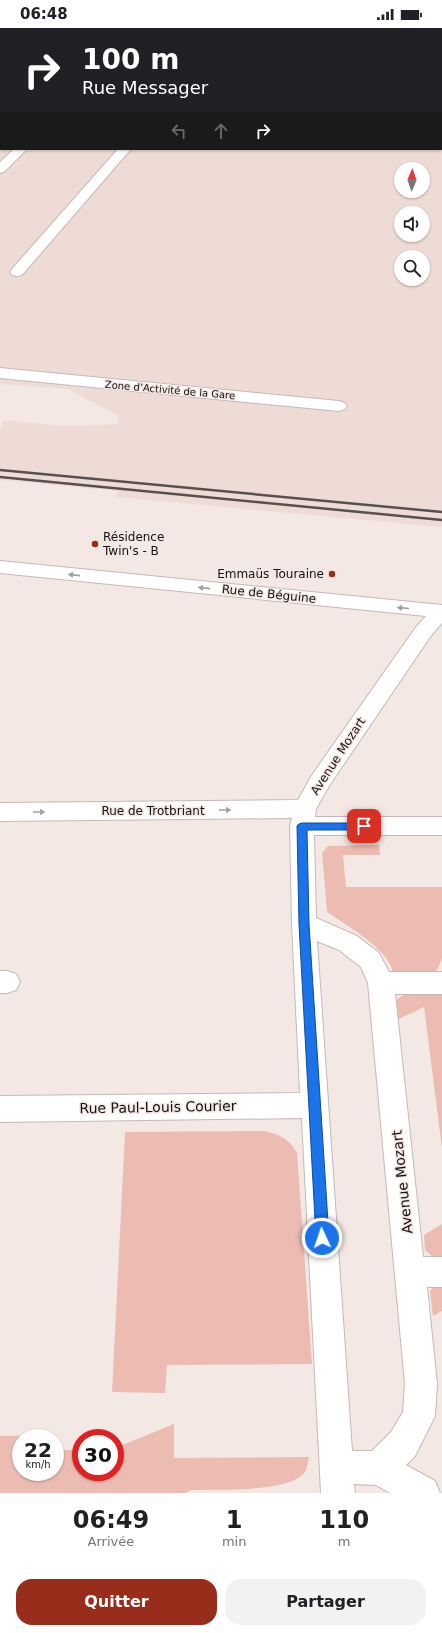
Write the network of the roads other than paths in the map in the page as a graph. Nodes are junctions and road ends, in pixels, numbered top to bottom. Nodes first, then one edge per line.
1 (20, 150) edge
2 (124, 150) edge
3 (0, 169) edge
4 (17, 272) dead end
5 (0, 373) edge
6 (339, 406) dead end
7 (0, 567) edge
8 (442, 611) edge
9 (0, 812) edge
10 (304, 818) junction
11 (442, 826) edge
12 (304, 924) junction
13 (381, 983) junction
14 (442, 983) edge
15 (316, 1105) junction
16 (0, 1109) edge
17 (411, 1272) junction
18 (442, 1272) edge
19 (379, 1468) junction
20 (337, 1480) edge
21 (422, 1493) edge

1 - 3 street
2 - 4 street
5 - 6 street, Zone d’Activité de la Gare
8 -> 7 street, Rue de Béguine
8 - 10 street, Avenue Mozart
9 -> 10 street, Rue de Trotbriant
10 - 11 street, Rue de Trotbriant
10 - 12 street, Avenue Mozart
12 - 13 street, Avenue Mozart
12 - 15 street, Avenue Mozart
13 - 14 street
13 - 17 street, Avenue Mozart
15 - 16 street, Rue Paul-Louis Courier
15 - 20 street, Avenue Mozart
17 - 18 street
17 - 19 street, Avenue Mozart
19 - 20 street
19 - 21 street

